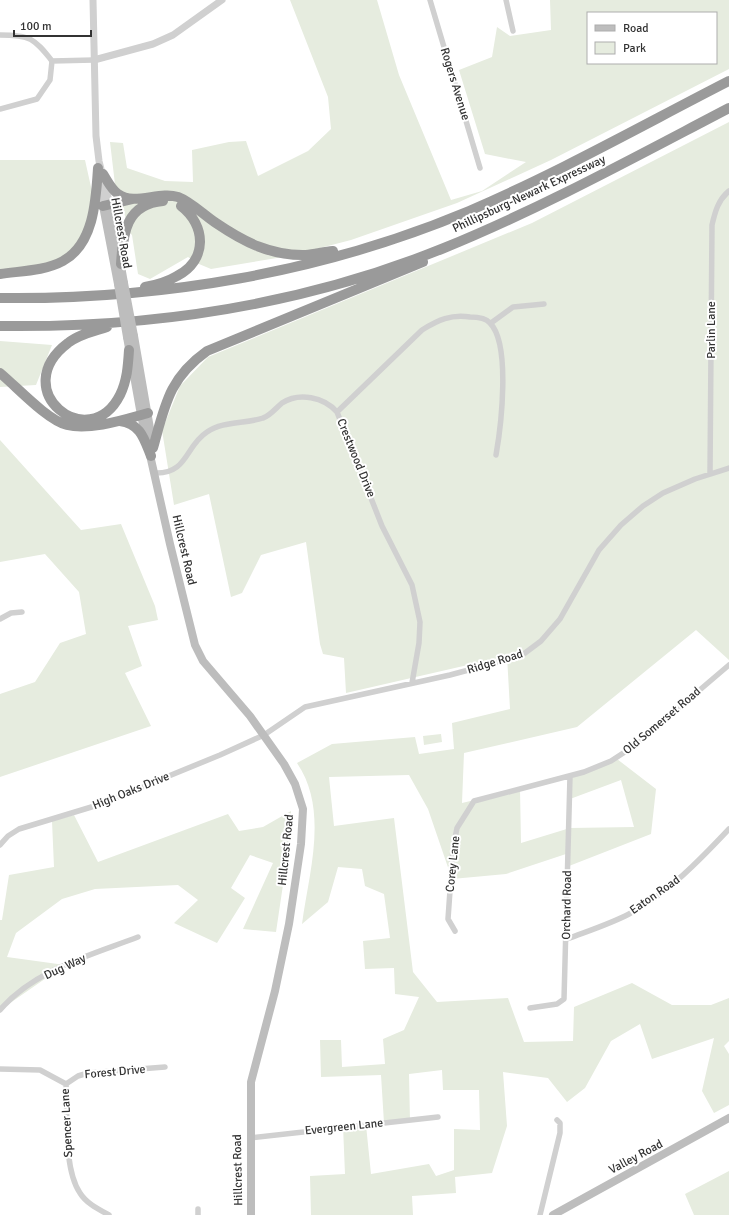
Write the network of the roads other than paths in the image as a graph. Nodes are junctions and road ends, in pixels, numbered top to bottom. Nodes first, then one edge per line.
1 (93, 0) edge
2 (222, 0) edge
3 (430, 0) edge
4 (506, 0) edge
5 (513, 31) dead end
6 (0, 35) edge
7 (94, 60) junction
8 (52, 61) junction
9 (729, 81) edge
10 (729, 108) edge
11 (0, 109) edge
12 (100, 168) junction
13 (480, 168) dead end
14 (729, 191) edge
15 (561, 195) junction
16 (139, 198) junction
17 (106, 205) junction
18 (359, 249) junction
19 (120, 264) junction
20 (0, 274) edge
21 (121, 283) junction
22 (110, 295) junction
23 (0, 298) edge
24 (544, 304) dead end
25 (121, 322) junction
26 (491, 323) junction
27 (0, 326) edge
28 (131, 336) junction
29 (130, 350) junction
30 (0, 373) edge
31 (337, 412) junction
32 (145, 414) junction
33 (118, 420) junction
34 (152, 452) junction
35 (496, 455) dead end
36 (729, 468) edge
37 (155, 473) junction
38 (710, 474) junction
39 (22, 612) dead end
40 (0, 619) edge
41 (729, 665) edge
42 (412, 683) junction
43 (264, 735) junction
44 (570, 776) junction
45 (474, 801) joint
46 (729, 829) edge
47 (0, 845) edge
48 (455, 931) dead end
49 (138, 937) dead end
50 (567, 939) junction
51 (530, 1008) dead end
52 (0, 1010) edge
53 (165, 1068) dead end
54 (0, 1069) edge
55 (66, 1084) junction
56 (438, 1117) dead end
57 (729, 1118) edge
58 (557, 1120) dead end
59 (250, 1138) junction
60 (109, 1215) edge
61 (251, 1215) edge
62 (540, 1215) edge
63 (555, 1215) edge

1 - 7 street, Hillcrest Road
2 - 7 street
3 - 13 street, Rogers Avenue
4 - 5 street
6 - 8 street
7 - 8 street
7 - 12 street, Hillcrest Road
8 - 11 street
9 - 18 highway, Phillipsburg-Newark Expressway
10 - 15 highway, Phillipsburg-Newark Expressway
12 - 16 highway
12 - 17 street, Hillcrest Road
12 - 20 highway
14 - 38 street, Parlin Lane
15 - 25 highway, Phillipsburg-Newark Expressway
15 - 34 highway
16 - 17 highway
16 - 18 highway
17 - 19 main road, Hillcrest Road
17 - 21 main road, Hillcrest Road
18 - 22 highway, Phillipsburg-Newark Expressway
19 - 21 main road, Hillcrest Road
19 - 22 highway
21 - 28 main road, Hillcrest Road, bridge
22 - 23 highway, Phillipsburg-Newark Expressway
24 - 26 street
25 - 27 highway, Phillipsburg-Newark Expressway
25 - 29 highway
26 - 31 street
26 - 35 street
28 - 29 main road, Hillcrest Road
28 - 32 main road, Hillcrest Road
29 - 32 main road, Hillcrest Road
30 - 33 highway
31 - 37 street, Crestwood Drive
31 - 42 street, Crestwood Drive
32 - 33 highway
32 - 34 main road, Hillcrest Road
33 - 34 highway
34 - 37 main road, Hillcrest Road
36 - 38 street, Ridge Road
37 - 43 main road, Hillcrest Road
38 - 42 street, Ridge Road
39 - 40 street
41 - 44 street, Old Somerset Road
42 - 43 street, Ridge Road
43 - 47 street, High Oaks Drive
43 - 59 main road, Hillcrest Road
44 - 45 street, Old Somerset Road
44 - 50 street, Orchard Road
45 - 48 street, Corey Lane
46 - 50 street, Eaton Road
49 - 52 street, Dug Way
50 - 51 street, Orchard Road
53 - 55 street, Forest Drive
54 - 55 street, Spencer Lane
55 - 60 street, Spencer Lane
56 - 59 street, Evergreen Lane
57 - 63 main road, Valley Road
58 - 62 street
59 - 61 main road, Hillcrest Road

